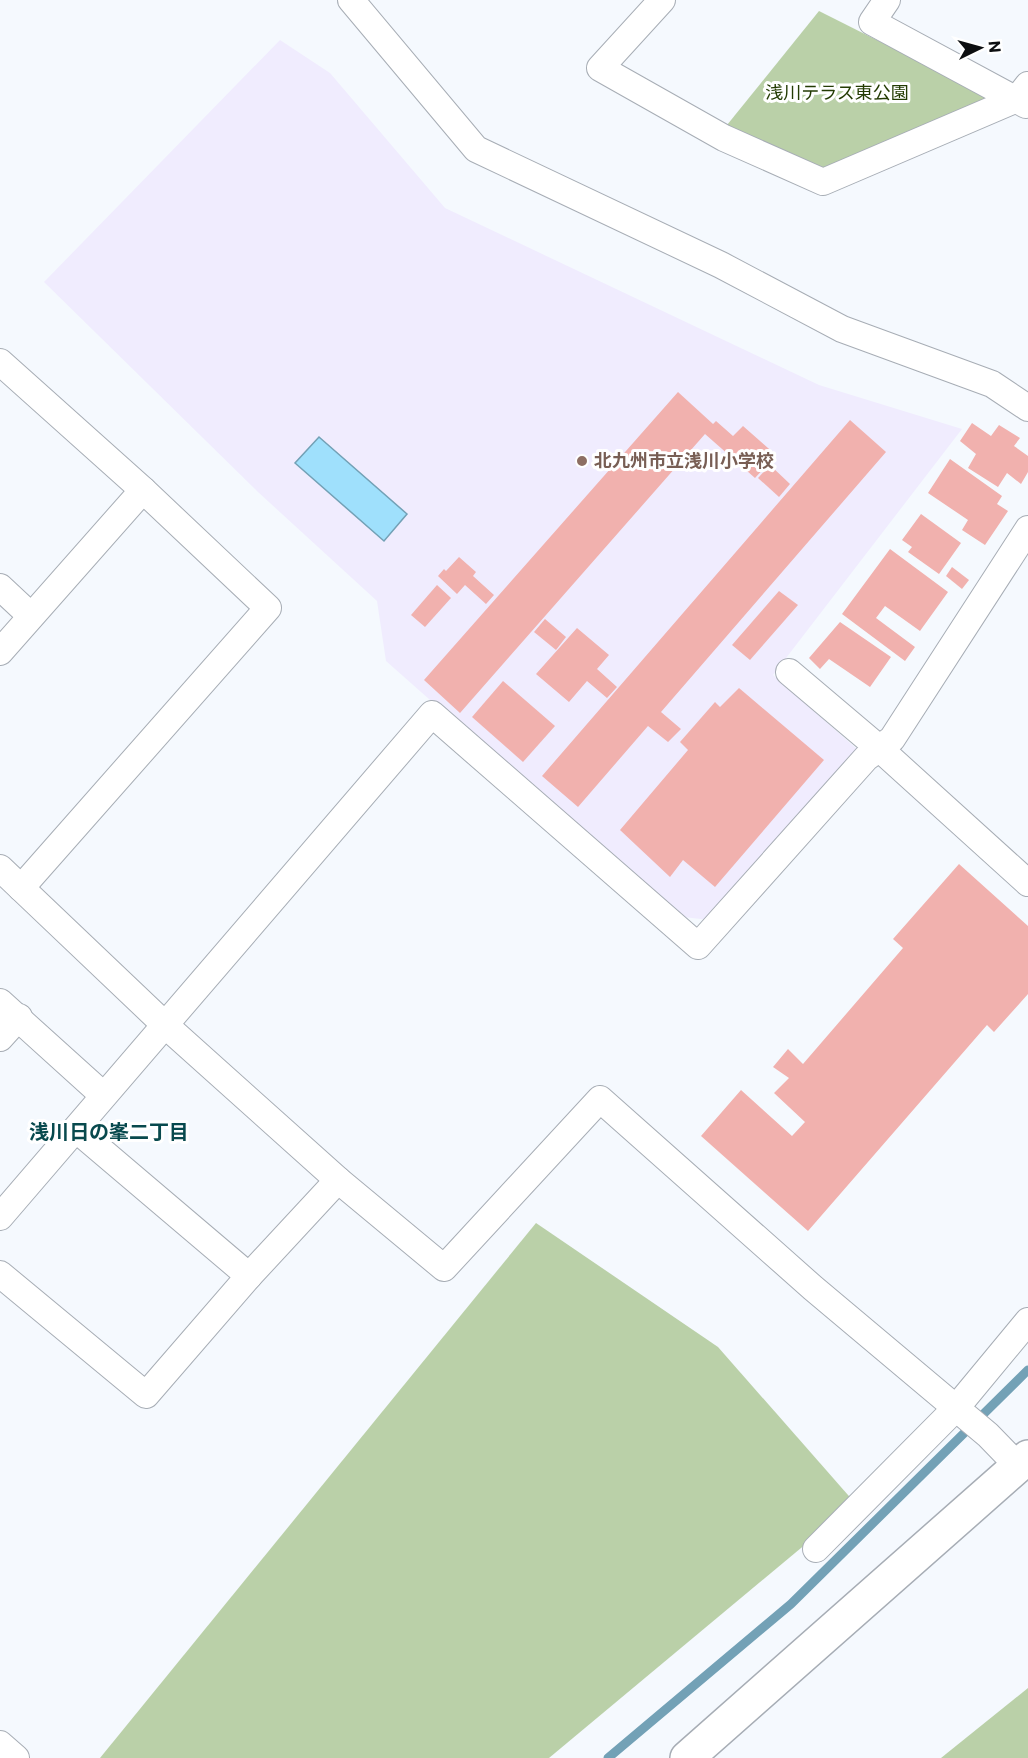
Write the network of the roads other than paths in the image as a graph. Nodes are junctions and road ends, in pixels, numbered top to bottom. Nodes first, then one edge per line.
1 (351, 0) edge
2 (662, 0) edge
3 (886, 0) edge
4 (1024, 97) edge
5 (0, 363) edge
6 (1028, 408) edge
7 (143, 490) junction
8 (1028, 529) edge
9 (0, 587) edge
10 (31, 616) junction
11 (0, 652) edge
12 (789, 672) dead end
13 (880, 749) junction
14 (0, 868) edge
15 (1027, 880) edge
16 (21, 888) junction
17 (9, 1009) edge
18 (164, 1024) junction
19 (0, 1038) edge
20 (103, 1095) junction
21 (77, 1130) junction
22 (338, 1180) junction
23 (0, 1217) edge
24 (0, 1274) edge
25 (249, 1276) junction
26 (1028, 1321) edge
27 (960, 1412) junction
28 (1023, 1462) edge
29 (816, 1549) dead end
30 (0, 1744) edge
31 (16, 1758) edge
32 (687, 1758) edge

1 - 6 street
2 - 4 street
3 - 4 street
5 - 7 street
7 - 10 street
7 - 16 street
8 - 13 street
9 - 10 street
10 - 11 street
12 - 13 street
13 - 15 street
13 - 18 street
14 - 16 street
16 - 18 street
17 - 19 street
17 - 20 street
18 - 20 street
18 - 22 street
20 - 21 street
21 - 23 street
21 - 25 street
22 - 25 street
22 - 27 street
24 - 25 street
26 - 27 street
27 - 28 street
27 - 29 street
28 - 32 street
30 - 31 street

